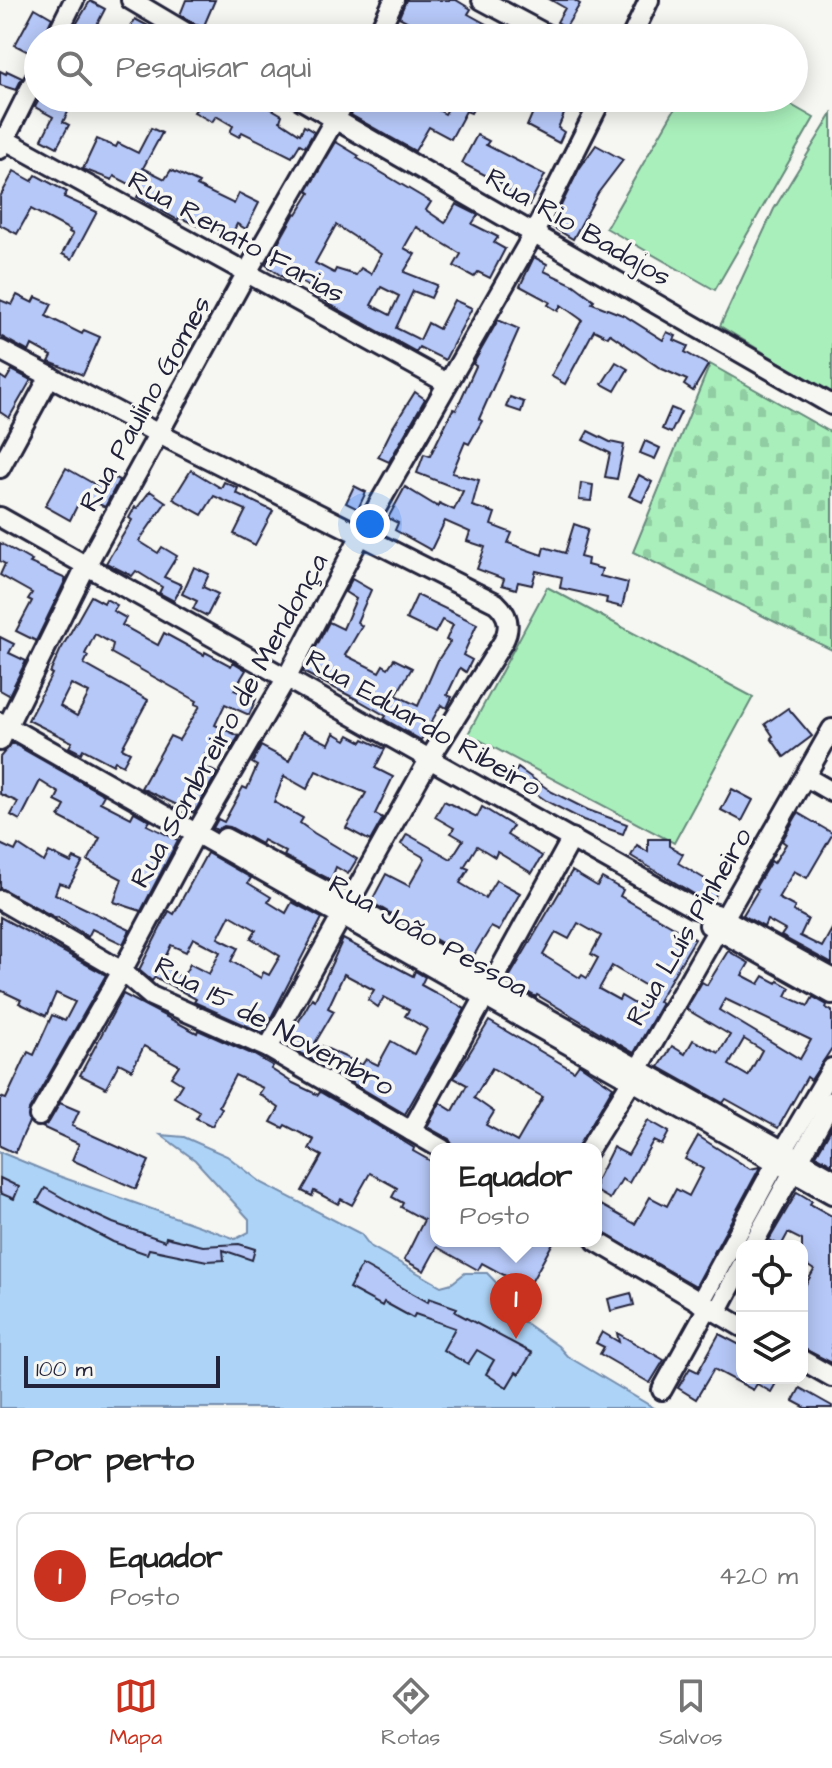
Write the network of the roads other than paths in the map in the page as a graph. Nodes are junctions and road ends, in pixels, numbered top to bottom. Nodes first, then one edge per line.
1 (74, 0) edge
2 (131, 0) edge
3 (394, 0) edge
4 (482, 0) edge
5 (649, 0) edge
6 (62, 24) edge
7 (171, 24) edge
8 (383, 24) edge
9 (527, 24) edge
10 (638, 24) edge
11 (24, 100) edge
12 (322, 112) edge
13 (340, 112) edge
14 (595, 112) edge
15 (336, 120) junction
16 (2, 142) edge
17 (534, 233) junction
18 (246, 274) junction
19 (0, 350) edge
20 (50, 376) junction
21 (447, 383) junction
22 (832, 405) edge
23 (159, 434) junction
24 (0, 468) edge
25 (0, 517) edge
26 (361, 535) junction
27 (86, 566) junction
28 (287, 677) junction
29 (4, 723) edge
30 (832, 729) edge
31 (430, 758) junction
32 (806, 777) junction
33 (832, 792) edge
34 (198, 830) junction
35 (572, 838) junction
36 (0, 900) edge
37 (345, 910) junction
38 (721, 924) junction
39 (122, 971) junction
40 (832, 978) edge
41 (488, 992) junction
42 (832, 994) edge
43 (268, 1048) junction
44 (832, 1068) edge
45 (635, 1074) junction
46 (832, 1101) edge
47 (39, 1116) dead end
48 (411, 1131) junction
49 (432, 1143) edge
50 (593, 1143) edge
51 (788, 1161) junction
52 (832, 1178) edge
53 (832, 1194) edge
54 (755, 1240) edge
55 (602, 1245) edge
56 (736, 1273) edge
57 (708, 1308) junction
58 (736, 1324) edge
59 (808, 1363) edge
60 (832, 1377) edge
61 (662, 1390) dead end

1 - 6 street
2 - 7 street
3 - 8 street
4 - 9 street
5 - 10 street
11 - 16 street
12 - 15 street, Rua Rio Badajos
13 - 15 street, Rua Paulino Gomes
14 - 17 street, Rua Sombreiro de Mendonça
15 - 17 street, Rua Rio Badajos
15 - 18 street, Rua Paulino Gomes
16 - 18 street, Rua Renato Farias
17 - 21 street, Rua Sombreiro de Mendonça
17 - 22 street, Rua Rio Badajos
18 - 21 street, Rua Renato Farias
18 - 23 street, Rua Paulino Gomes
19 - 20 street
20 - 23 street
20 - 24 street
21 - 26 street, Rua Sombreiro de Mendonça
23 - 26 street
23 - 27 street, Rua Paulino Gomes
25 - 27 street, Rua Eduardo Ribeiro
26 - 28 street, Rua Sombreiro de Mendonça
26 - 31 street
27 - 28 street, Rua Eduardo Ribeiro
27 - 29 street, Rua Paulino Gomes
28 - 31 street, Rua Eduardo Ribeiro
28 - 34 street, Rua Sombreiro de Mendonça
29 - 34 street, Rua João Pessoa
30 - 32 street, Rua Luís Pinheiro
31 - 35 street, Rua Eduardo Ribeiro
31 - 37 street
32 - 33 street
32 - 38 street, Rua Luís Pinheiro
34 - 37 street, Rua João Pessoa
34 - 39 street, Rua Sombreiro de Mendonça
35 - 38 street, Rua Eduardo Ribeiro
35 - 41 street
36 - 39 street, Rua 15 de Novembro
37 - 41 street, Rua João Pessoa
37 - 43 street
38 - 40 street, Rua Eduardo Ribeiro
38 - 42 street, Rua Eduardo Ribeiro
38 - 45 street, Rua Luís Pinheiro
39 - 43 street, Rua 15 de Novembro
39 - 47 street, Rua Sombreiro de Mendonça
41 - 45 street, Rua João Pessoa
41 - 48 street
43 - 48 street, Rua 15 de Novembro
44 - 51 street
45 - 50 street, Rua Luís Pinheiro
45 - 51 street, Rua João Pessoa
46 - 51 street
48 - 49 street, Rua 15 de Novembro
51 - 52 street, Rua João Pessoa
51 - 53 street, Rua João Pessoa
51 - 54 street
51 - 57 street
55 - 57 street
56 - 57 street
57 - 58 street
57 - 61 street
59 - 60 street

